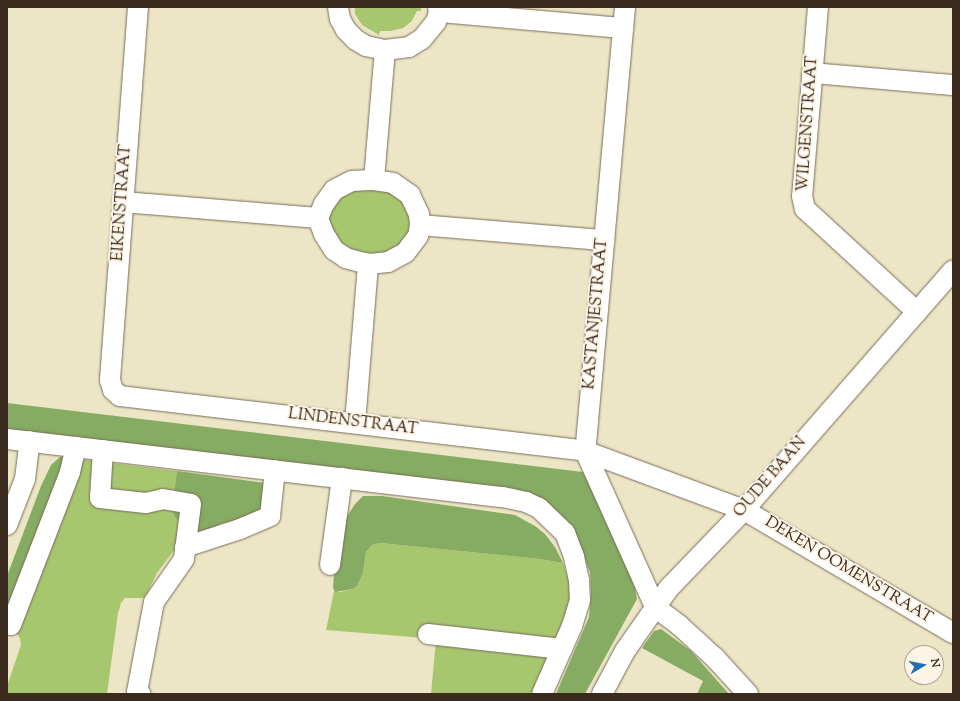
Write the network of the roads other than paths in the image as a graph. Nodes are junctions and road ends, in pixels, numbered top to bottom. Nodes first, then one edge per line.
1 (138, 7) edge
2 (338, 7) edge
3 (625, 7) edge
4 (818, 7) edge
5 (439, 10) edge
6 (623, 28) junction
7 (385, 50) junction
8 (812, 73) junction
9 (953, 85) edge
10 (374, 180) junction
11 (123, 202) junction
12 (318, 218) junction
13 (420, 225) junction
14 (604, 240) junction
15 (368, 264) junction
16 (953, 270) edge
17 (917, 312) junction
18 (120, 396) joint
19 (355, 423) junction
20 (7, 439) edge
21 (30, 441) junction
22 (76, 447) junction
23 (104, 450) junction
24 (585, 451) junction
25 (275, 470) junction
26 (342, 478) junction
27 (744, 510) junction
28 (7, 525) edge
29 (185, 546) junction
30 (330, 565) dead end
31 (655, 606) junction
32 (7, 623) edge
33 (428, 634) dead end
34 (953, 634) edge
35 (562, 649) junction
36 (141, 694) edge
37 (542, 694) edge
38 (602, 694) edge
39 (748, 694) edge

1 - 11 street, EIKENSTRAAT
2 - 7 street
3 - 6 street, KASTANJESTRAAT
4 - 8 street, WILGENSTRAAT
5 - 6 street
5 - 7 street
6 - 14 street, KASTANJESTRAAT
7 - 10 street
8 - 9 street
8 - 17 street, WILGENSTRAAT
10 - 12 street
10 - 13 street
11 - 12 street
11 - 18 street, EIKENSTRAAT
12 - 15 street
13 - 14 street
13 - 15 street
14 - 24 street, KASTANJESTRAAT
15 - 19 street
16 - 17 street, OUDE BAAN
17 - 27 street, OUDE BAAN
18 - 19 street, LINDENSTRAAT
19 - 24 street, LINDENSTRAAT
20 - 21 street
21 - 22 street
21 - 28 street
22 - 23 street
22 - 32 street
23 - 25 street
23 - 29 street
24 - 27 street, DEKEN OOMENSTRAAT
24 - 31 street, KASTANJESTRAAT
25 - 26 street
25 - 29 street
26 - 30 street
26 - 35 street
27 - 31 street, OUDE BAAN
27 - 34 street, DEKEN OOMENSTRAAT
29 - 36 street
31 - 38 street, OUDE BAAN
31 - 39 street
33 - 35 street
35 - 37 street

